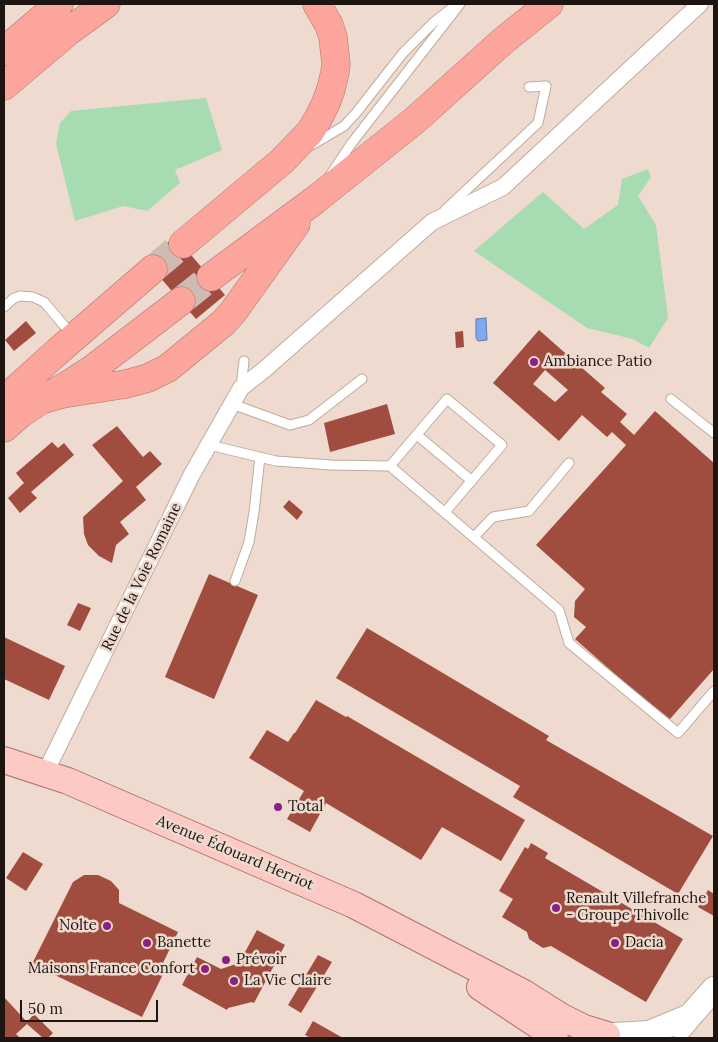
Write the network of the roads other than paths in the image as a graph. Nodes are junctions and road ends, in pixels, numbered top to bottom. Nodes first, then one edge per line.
1 (59, 4) edge
2 (106, 4) edge
3 (317, 4) edge
4 (459, 4) edge
5 (549, 4) edge
6 (700, 4) edge
7 (4, 51) edge
8 (4, 86) edge
9 (530, 87) dead end
10 (282, 161) junction
11 (315, 200) junction
12 (432, 222) junction
13 (183, 244) tunnel mouth
14 (153, 269) tunnel mouth
15 (211, 277) tunnel mouth
16 (180, 301) tunnel mouth
17 (4, 307) edge
18 (74, 337) junction
19 (244, 361) dead end
20 (362, 379) dead end
21 (241, 388) junction
22 (671, 399) dead end
23 (4, 400) edge
24 (41, 400) junction
25 (232, 404) junction
26 (4, 428) edge
27 (714, 433) edge
28 (417, 435) junction
29 (209, 445) junction
30 (260, 457) junction
31 (570, 463) dead end
32 (390, 466) junction
33 (472, 481) junction
34 (445, 512) junction
35 (474, 538) junction
36 (235, 581) dead end
37 (714, 691) edge
38 (4, 745) edge
39 (4, 760) edge
40 (58, 775) junction
41 (399, 929) junction
42 (714, 989) edge
43 (690, 1016) junction
44 (611, 1037) edge
45 (555, 1038) edge
46 (671, 1038) edge

1 - 7 highway
2 - 8 highway
3 - 10 highway
4 - 10 lane
4 - 11 lane
5 - 11 highway
6 - 12 street
9 - 12 lane
10 - 13 highway
11 - 15 highway
11 - 24 highway
12 - 21 street
14 - 18 highway
16 - 24 highway
17 - 18 lane
18 - 23 highway
19 - 21 lane
20 - 25 lane
21 - 25 street, Rue de la Voie Romaine
22 - 27 lane
24 - 26 highway
25 - 29 street, Rue de la Voie Romaine
28 - 32 lane
28 - 33 lane
28 - 33 lane
29 - 30 lane
29 - 40 street, Rue de la Voie Romaine
30 - 32 lane
30 - 36 lane
31 - 35 lane
32 - 34 lane
33 - 34 lane
34 - 35 lane
35 - 37 lane
38 - 40 main road, Avenue Édouard Herriot
39 - 40 main road, Avenue Édouard Herriot
40 - 41 main road, Avenue Édouard Herriot
41 - 44 main road, Avenue Édouard Herriot
41 - 45 main road, Avenue Édouard Herriot
42 - 43 main road
43 - 44 main road
43 - 46 main road

